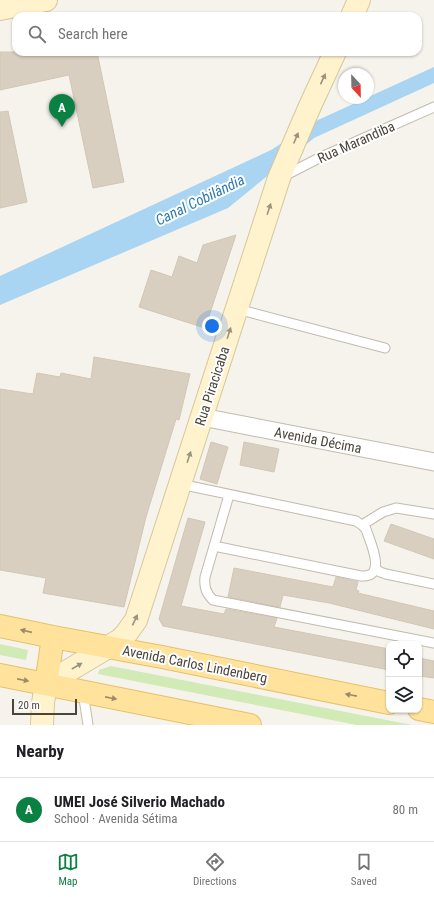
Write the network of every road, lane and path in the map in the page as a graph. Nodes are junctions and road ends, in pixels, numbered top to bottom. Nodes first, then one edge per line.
1 (46, 0) edge
2 (359, 0) edge
3 (0, 9) edge
4 (354, 12) edge
5 (333, 56) edge
6 (434, 107) edge
7 (281, 174) junction
8 (237, 309) junction
9 (385, 348) dead end
10 (202, 417) junction
11 (434, 462) edge
12 (180, 484) junction
13 (229, 495) junction
14 (434, 514) edge
15 (362, 525) junction
16 (214, 546) junction
17 (375, 568) junction
18 (434, 584) edge
19 (0, 626) edge
20 (53, 637) junction
21 (434, 643) edge
22 (108, 647) junction
23 (0, 675) edge
24 (46, 684) junction
25 (83, 692) junction
26 (386, 702) edge
27 (422, 710) edge
28 (434, 712) edge
29 (42, 725) edge
30 (88, 725) edge
31 (250, 725) edge

1 - 3 street
2 - 4 street
7 -> 5 street, Rua Piracicaba
6 - 7 lane, Rua Marandiba
8 -> 7 street, Rua Piracicaba
8 - 9 lane
10 -> 8 street, Rua Piracicaba
10 - 11 street, Avenida Décima
12 -> 10 street, Rua Piracicaba
12 - 13 lane
22 -> 12 street, Rua Piracicaba
13 - 15 lane
13 - 16 lane
14 - 15 lane
15 - 17 lane
16 - 17 lane
16 - 21 lane
17 - 18 lane
20 -> 19 main road, Avenida Carlos Lindenberg
20 - 22 main road, Avenida Carlos Lindenberg
20 - 24 main road
24 -> 22 street, Rua Piracicaba
26 -> 22 main road, Avenida Carlos Lindenberg
23 -> 24 main road
24 - 25 main road
24 - 29 street
25 - 30 lane
25 -> 31 main road
27 - 28 main road

